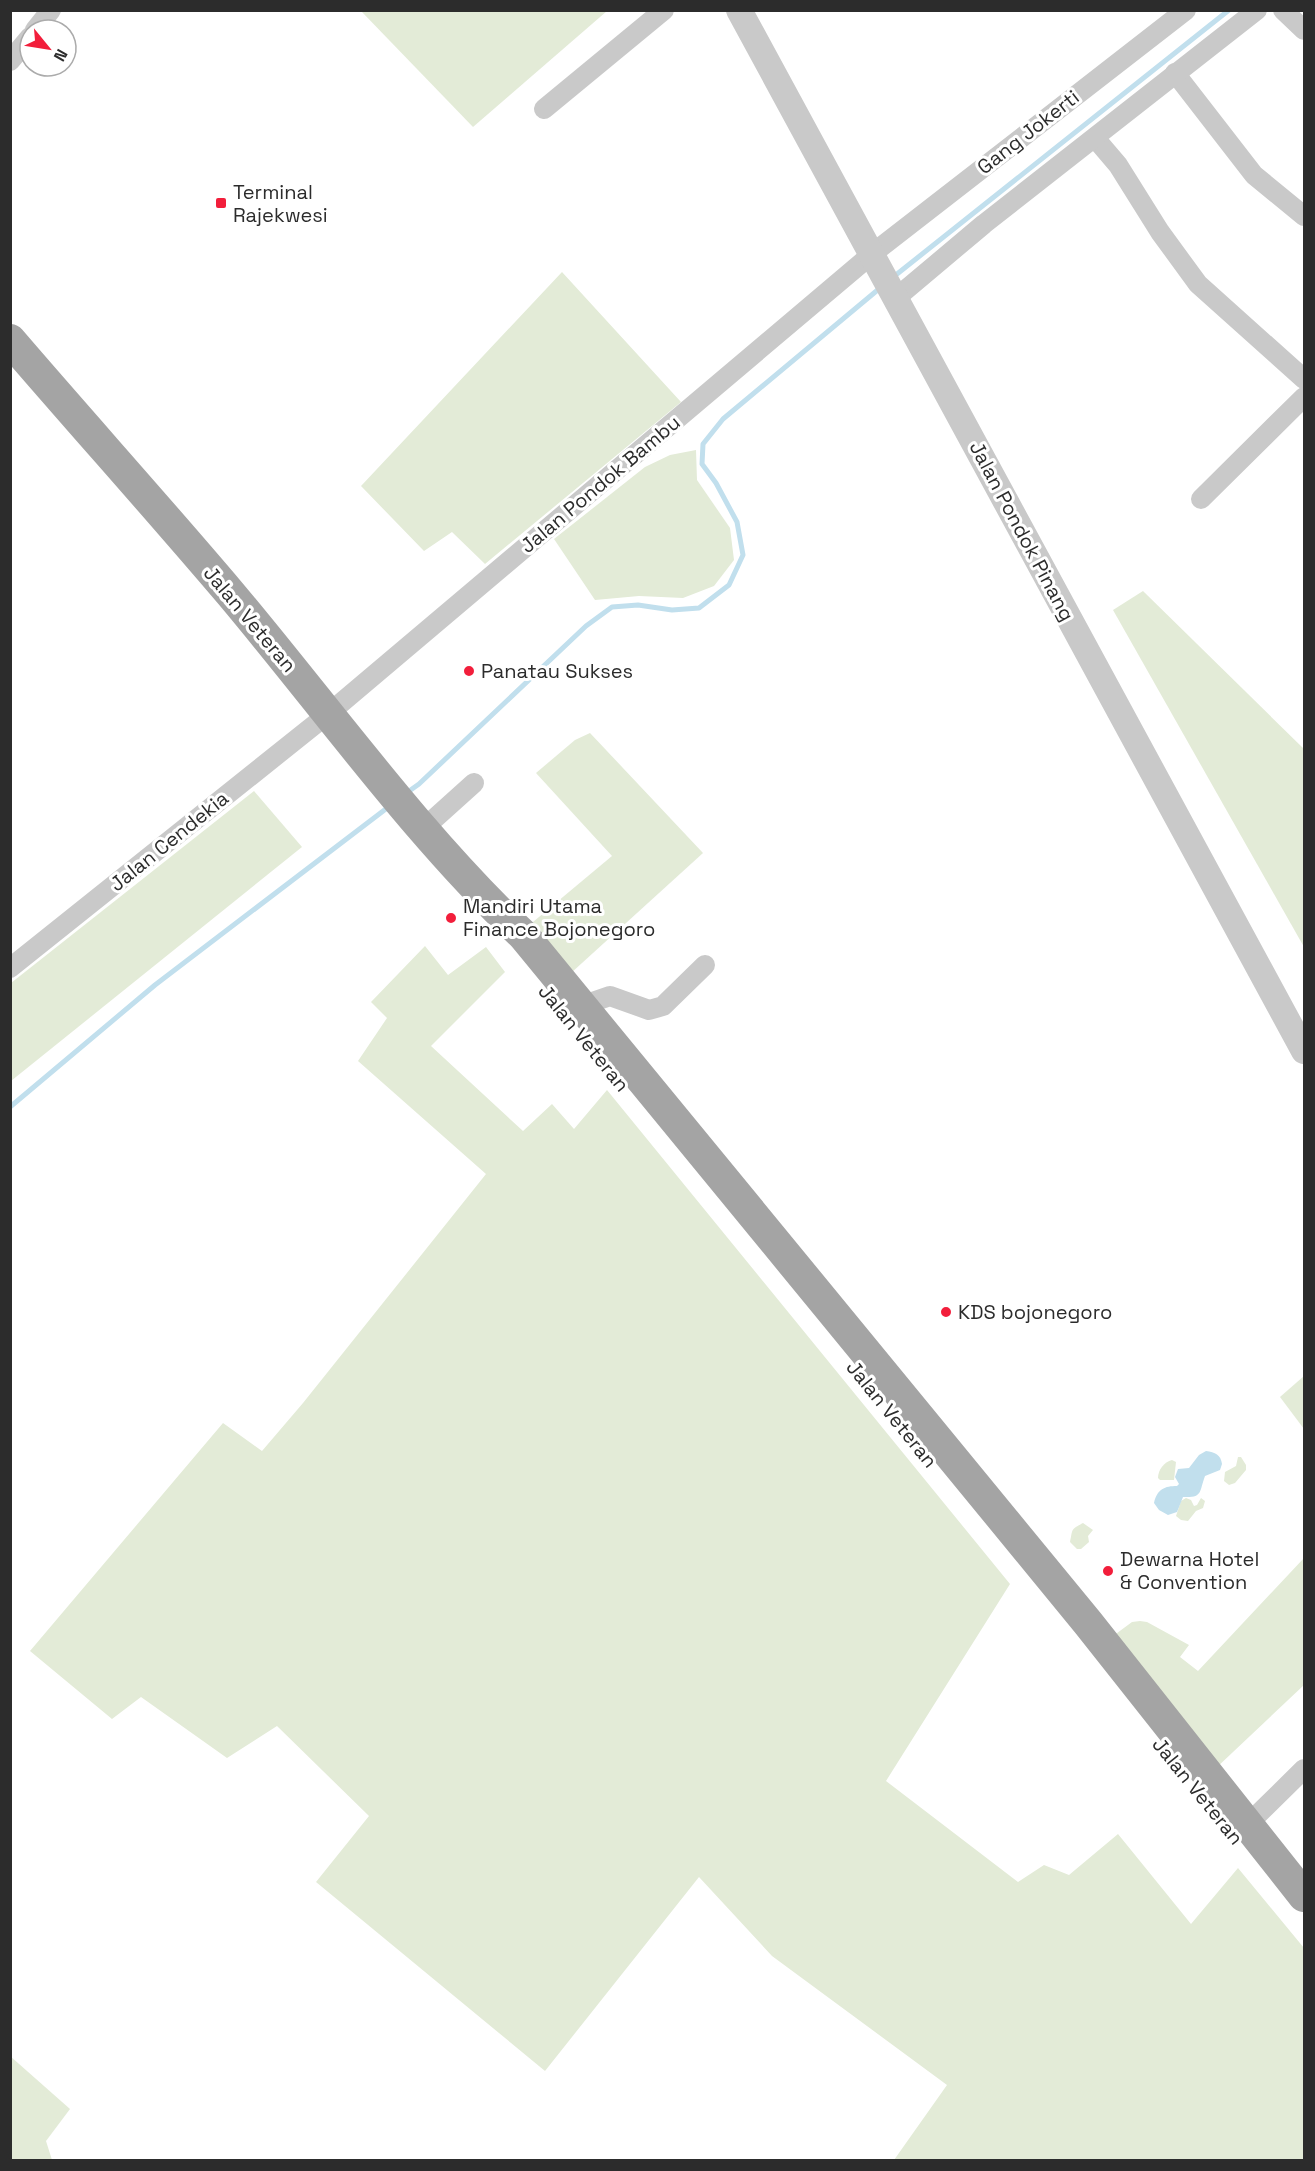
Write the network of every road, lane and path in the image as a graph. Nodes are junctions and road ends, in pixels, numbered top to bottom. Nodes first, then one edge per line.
1 (664, 10) edge
2 (739, 10) edge
3 (1186, 10) edge
4 (1257, 10) edge
5 (1283, 10) edge
6 (1305, 30) edge
7 (1175, 73) junction
8 (544, 110) dead end
9 (1095, 138) junction
10 (1305, 216) edge
11 (877, 263) junction
12 (895, 297) junction
13 (10, 340) edge
14 (1305, 379) edge
15 (1305, 397) edge
16 (1201, 499) dead end
17 (328, 714) junction
18 (474, 783) dead end
19 (421, 825) junction
20 (487, 901) junction
21 (705, 965) dead end
22 (10, 968) edge
23 (581, 1006) junction
24 (1305, 1051) edge
25 (1305, 1769) edge
26 (1246, 1824) junction
27 (1305, 1896) edge
28 (1305, 1922) edge

1 - 8 street
2 - 11 street, Jalan Pondok Pinang
3 - 11 street, Gang Jokerti
4 - 7 street
5 - 6 street
7 - 9 street
7 - 10 street
9 - 12 street
9 - 14 street
11 - 12 street, Jalan Pondok Pinang
11 - 17 street, Jalan Pondok Bambu
12 - 24 street, Jalan Pondok Pinang
13 - 17 main road, Jalan Veteran
15 - 16 street
17 - 19 main road, Jalan Veteran
17 - 22 street, Jalan Cendekia
18 - 19 street
19 - 20 main road, Jalan Veteran
20 - 23 main road, Jalan Veteran
20 - 28 main road, Jalan Veteran
21 - 23 street
23 - 26 main road, Jalan Veteran
25 - 26 street
26 - 27 main road, Jalan Veteran

